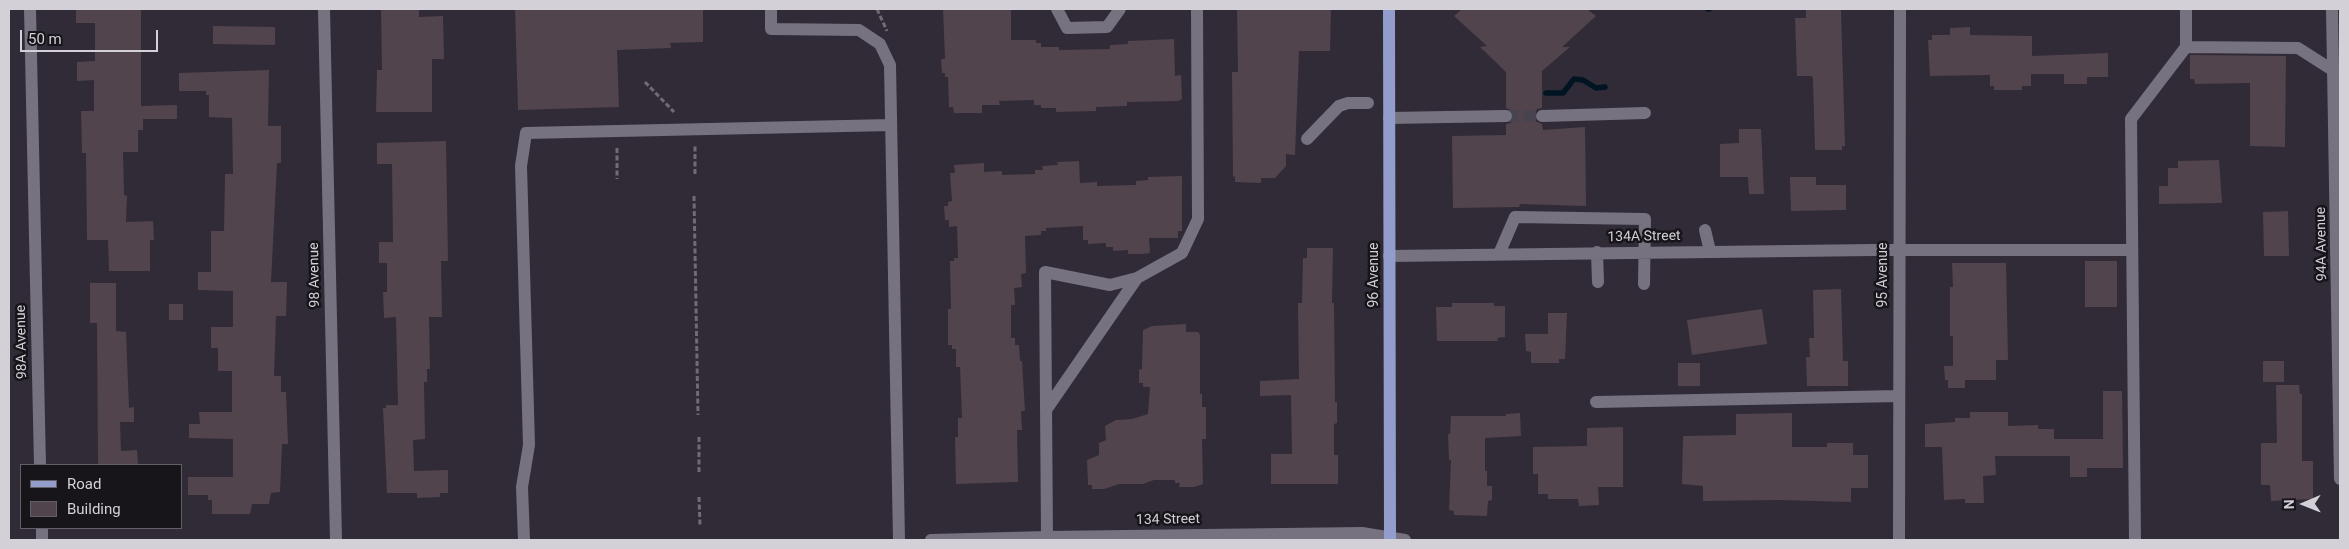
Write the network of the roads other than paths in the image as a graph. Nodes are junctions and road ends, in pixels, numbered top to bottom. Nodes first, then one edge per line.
1 (30, 9) edge
2 (324, 9) edge
3 (771, 9) edge
4 (1057, 9) edge
5 (1120, 9) edge
6 (1197, 9) edge
7 (1389, 9) edge
8 (1900, 9) edge
9 (2186, 9) edge
10 (2332, 9) edge
11 (2186, 47) junction
12 (2334, 71) junction
13 (1368, 103) dead end
14 (1645, 114) dead end
15 (1506, 116) tunnel mouth
16 (1542, 116) tunnel mouth
17 (1389, 118) junction
18 (891, 125) junction
19 (1307, 139) dead end
20 (1706, 230) dead end
21 (1898, 250) junction
22 (2132, 250) junction
23 (1710, 251) junction
24 (1597, 252) junction
25 (1644, 252) junction
26 (1499, 254) junction
27 (1389, 256) junction
28 (1136, 278) junction
29 (1598, 282) dead end
30 (1644, 284) dead end
31 (1899, 396) junction
32 (1596, 402) dead end
33 (1046, 410) junction
34 (40, 464) edge
35 (2340, 479) edge
36 (1047, 536) junction
37 (1390, 539) edge
38 (336, 540) edge
39 (524, 540) edge
40 (899, 540) edge
41 (931, 540) edge
42 (1404, 540) edge
43 (1899, 540) edge
44 (2135, 540) edge

1 - 34 street, 98A Avenue
2 - 38 street, 98 Avenue
3 - 18 street
4 - 5 street
6 - 28 street
7 - 17 main road, 96 Avenue
8 - 21 street, 95 Avenue
9 - 11 street
10 - 12 street, 94A Avenue
11 - 12 street
11 - 22 street
12 - 35 street, 94A Avenue
13 - 19 street
14 - 16 street
15 - 17 street
17 - 27 main road, 96 Avenue
18 - 39 street
18 - 40 street
20 - 23 street
21 - 22 street, 134A Street
21 - 23 street, 134A Street
21 - 31 street, 95 Avenue
22 - 44 street
23 - 25 street, 134A Street
24 - 25 street, 134A Street
24 - 26 street, 134A Street
24 - 29 street
25 - 26 street
25 - 30 street
26 - 27 street, 134A Street
27 - 37 main road, 96 Avenue
28 - 33 street
28 - 33 street
31 - 32 street
31 - 43 street, 95 Avenue
33 - 36 street
36 - 37 street, 134 Street
36 - 41 street, 134 Street
37 - 42 street, 134 Street

